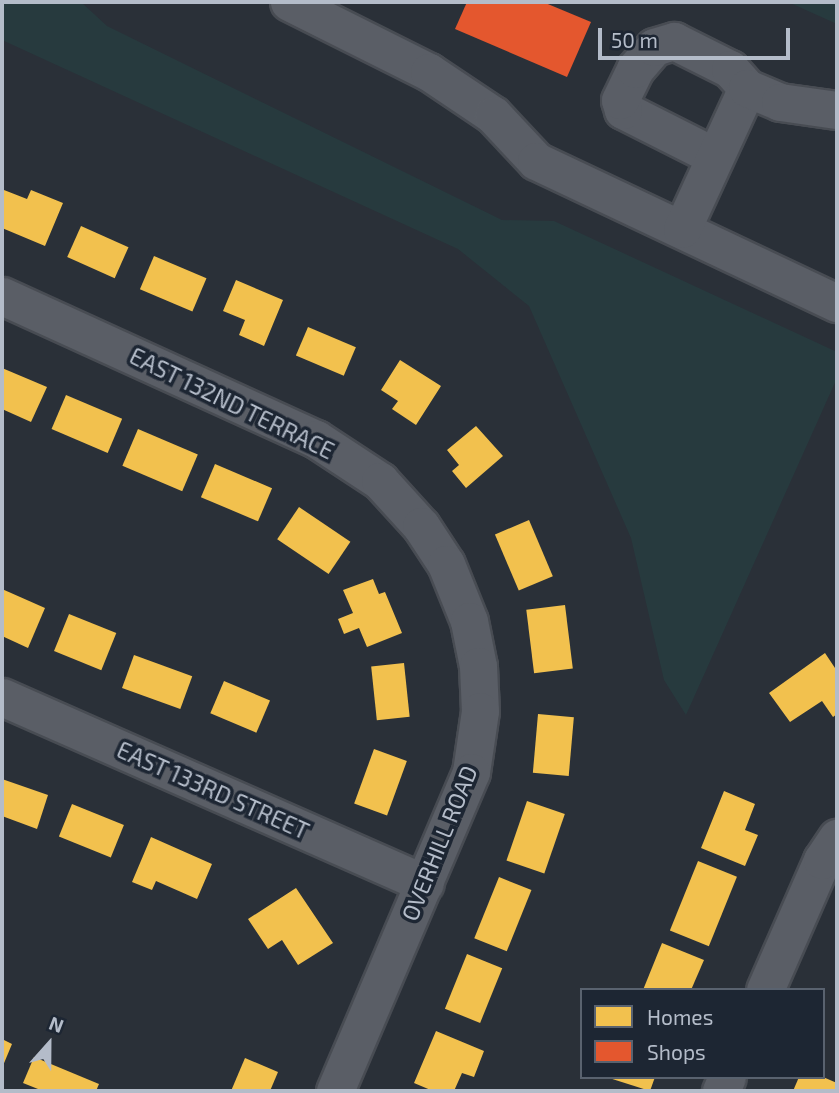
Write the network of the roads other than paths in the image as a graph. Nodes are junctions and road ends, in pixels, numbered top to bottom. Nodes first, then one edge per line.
1 (289, 2) edge
2 (747, 88) junction
3 (837, 110) edge
4 (714, 156) junction
5 (682, 229) junction
6 (833, 294) edge
7 (2, 296) edge
8 (454, 584) joint
9 (2, 697) edge
10 (837, 838) edge
11 (425, 884) junction
12 (766, 988) edge
13 (335, 1091) edge

1 - 5 street
2 - 3 street
2 - 4 street
2 - 4 street
4 - 5 street
5 - 6 street
7 - 8 street, EAST 132ND TERRACE
8 - 11 street, OVERHILL ROAD
9 - 11 street, EAST 133RD STREET
10 - 12 street
11 - 13 street, OVERHILL ROAD

